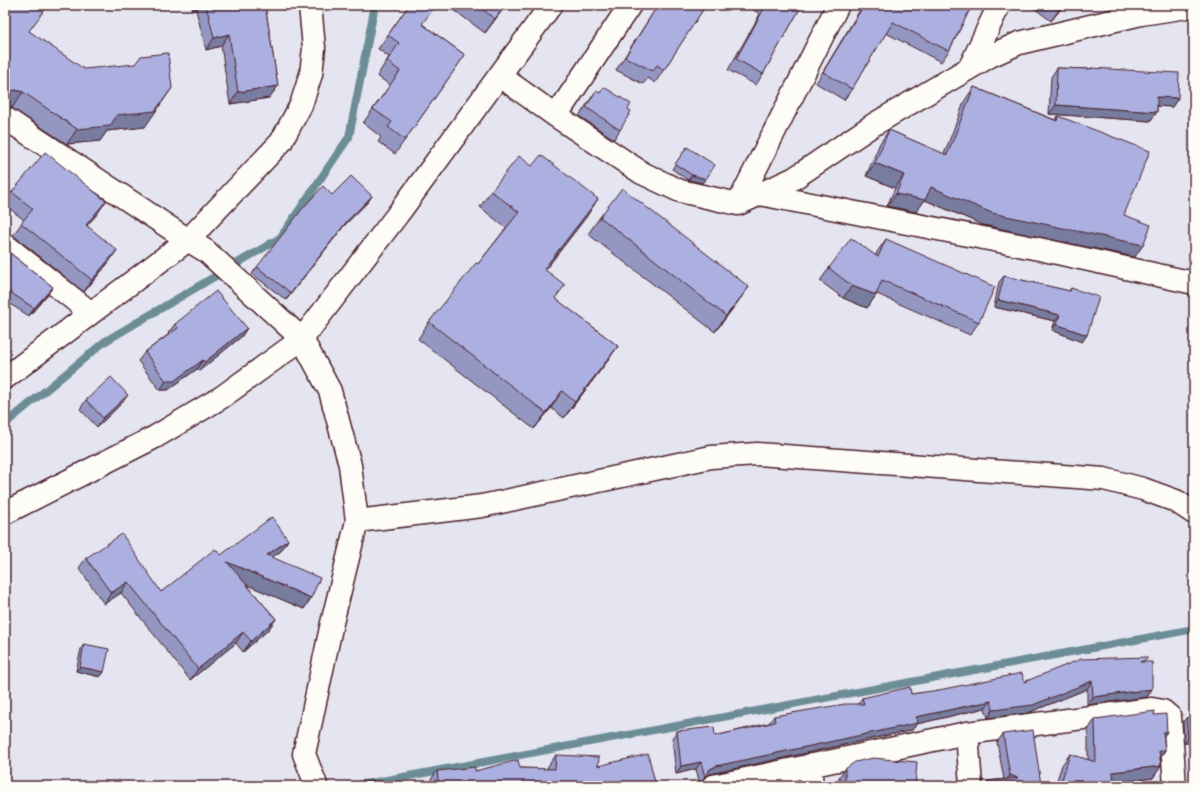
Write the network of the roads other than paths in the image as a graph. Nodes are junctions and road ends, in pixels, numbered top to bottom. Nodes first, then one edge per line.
1 (310, 5) edge
2 (551, 5) edge
3 (630, 5) edge
4 (838, 5) edge
5 (999, 5) edge
6 (1194, 6) edge
7 (1143, 9) edge
8 (970, 67) junction
9 (500, 76) junction
10 (556, 116) junction
11 (5, 118) edge
12 (760, 194) junction
13 (738, 204) junction
14 (188, 240) junction
15 (5, 245) edge
16 (1194, 283) edge
17 (91, 313) junction
18 (302, 339) junction
19 (5, 378) edge
20 (5, 513) edge
21 (1194, 513) edge
22 (357, 521) junction
23 (967, 733) junction
24 (811, 776) edge
25 (316, 784) edge
26 (713, 786) edge
27 (971, 786) edge
28 (1175, 786) edge

1 - 14 street
2 - 9 street
3 - 10 street
4 - 13 street
5 - 8 street
6 - 7 street
7 - 8 street
8 - 12 street
9 - 10 street
9 - 18 street
10 - 13 street
11 - 14 street
12 - 13 street
12 - 16 street
14 - 17 street
14 - 18 street
15 - 17 street
17 - 19 street
18 - 20 street
18 - 22 street
21 - 22 street
22 - 25 street
23 - 24 street
23 - 27 street
23 - 28 street
24 - 26 street

